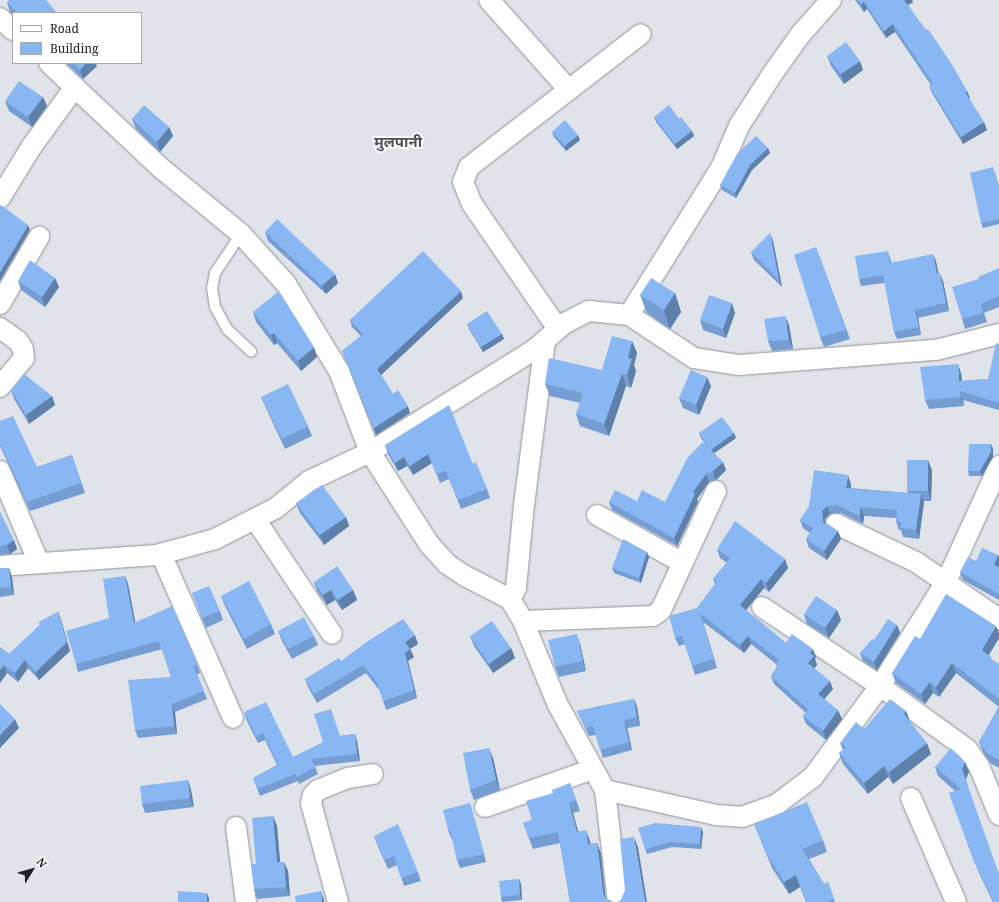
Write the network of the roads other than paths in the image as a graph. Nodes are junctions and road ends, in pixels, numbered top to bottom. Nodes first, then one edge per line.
1 (488, 0) edge
2 (831, 0) edge
3 (0, 18) edge
4 (12, 29) edge
5 (641, 34) dead end
6 (50, 64) edge
7 (75, 87) junction
8 (569, 90) junction
9 (0, 198) edge
10 (241, 234) junction
11 (39, 237) dead end
12 (0, 304) edge
13 (629, 315) junction
14 (0, 328) edge
15 (999, 334) edge
16 (552, 335) junction
17 (251, 351) dead end
18 (0, 387) edge
19 (370, 452) junction
20 (999, 466) edge
21 (0, 471) edge
22 (716, 491) dead end
23 (597, 515) dead end
24 (255, 519) junction
25 (836, 524) dead end
26 (161, 554) junction
27 (39, 563) junction
28 (682, 563) junction
29 (0, 566) edge
30 (946, 582) junction
31 (510, 599) junction
32 (762, 608) dead end
33 (999, 619) edge
34 (523, 621) junction
35 (332, 634) dead end
36 (880, 686) junction
37 (233, 718) dead end
38 (593, 769) junction
39 (372, 774) dead end
40 (605, 790) junction
41 (911, 798) dead end
42 (485, 807) dead end
43 (999, 815) edge
44 (236, 827) dead end
45 (246, 902) edge
46 (338, 902) edge
47 (618, 902) edge
48 (956, 902) edge

1 - 8 street
2 - 13 street
3 - 4 street
5 - 8 street
6 - 7 street
7 - 9 street
7 - 10 street
8 - 16 street
10 - 17 lane
10 - 19 street
11 - 12 street
13 - 15 street
13 - 16 street
14 - 18 street
16 - 19 street
16 - 31 street
19 - 24 street
19 - 31 street
20 - 30 street
21 - 27 street
22 - 28 street
23 - 28 street
24 - 26 street
24 - 35 street
25 - 30 street
26 - 27 street
26 - 37 street
27 - 29 street
28 - 34 street
30 - 33 street
30 - 36 street
31 - 34 street
32 - 36 street
34 - 38 street
36 - 40 street
36 - 43 street
38 - 40 street
38 - 42 street
39 - 46 street
40 - 47 street
41 - 48 street
44 - 45 street

